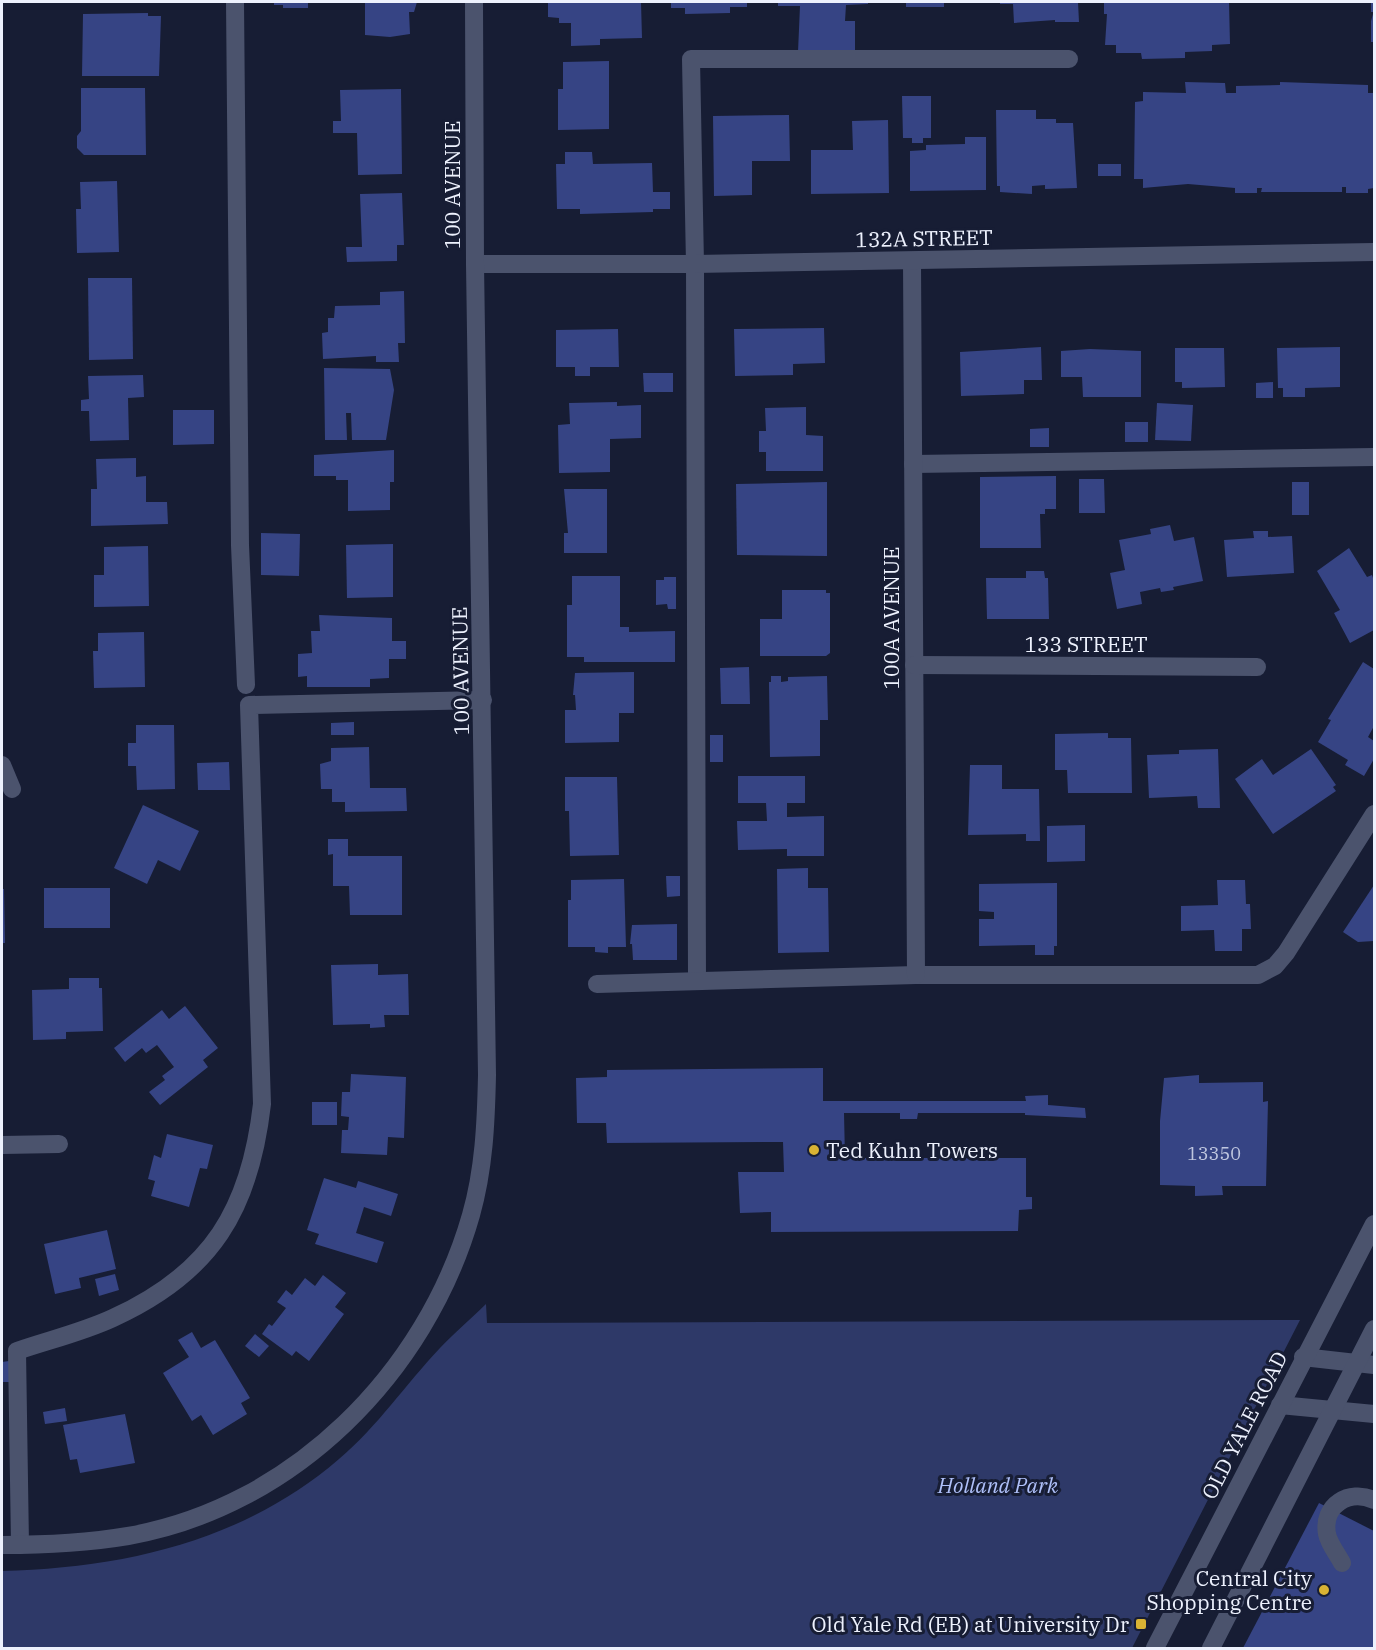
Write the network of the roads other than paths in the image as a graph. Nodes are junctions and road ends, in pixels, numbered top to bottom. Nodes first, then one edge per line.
1 (235, 2) edge
2 (474, 2) edge
3 (1069, 60) dead end
4 (1374, 252) edge
5 (912, 261) junction
6 (475, 264) junction
7 (695, 264) junction
8 (1374, 457) edge
9 (913, 464) junction
10 (914, 665) junction
11 (1257, 667) dead end
12 (246, 685) dead end
13 (483, 700) junction
14 (2, 765) edge
15 (12, 789) dead end
16 (1374, 814) edge
17 (916, 975) junction
18 (697, 980) junction
19 (597, 984) dead end
20 (59, 1144) dead end
21 (2, 1145) edge
22 (1374, 1224) edge
23 (1374, 1329) edge
24 (1303, 1357) junction
25 (1366, 1364) edge
26 (1280, 1405) junction
27 (1333, 1410) junction
28 (1374, 1414) edge
29 (1374, 1500) edge
30 (11, 1545) edge
31 (1342, 1563) dead end
32 (1155, 1648) edge
33 (1211, 1648) edge

1 - 12 street
2 - 6 street, 100 AVENUE
3 - 7 street
4 - 5 street, 132A STREET
5 - 7 street, 132A STREET
5 - 9 street, 100A AVENUE
6 - 7 street, 132A STREET
6 - 13 street, 100 AVENUE
7 - 18 street
8 - 9 street
9 - 10 street, 100A AVENUE
10 - 11 street, 133 STREET
10 - 17 street, 100A AVENUE
13 - 30 street, 100 AVENUE
13 - 30 street
14 - 15 street
16 - 17 street
17 - 18 street
18 - 19 street
20 - 21 street
22 - 24 street, OLD YALE ROAD
23 - 25 street
24 - 25 street
24 - 26 street, OLD YALE ROAD
25 - 27 street
26 - 27 street
26 - 32 street, OLD YALE ROAD
27 - 28 street
27 - 33 street
29 - 31 street

